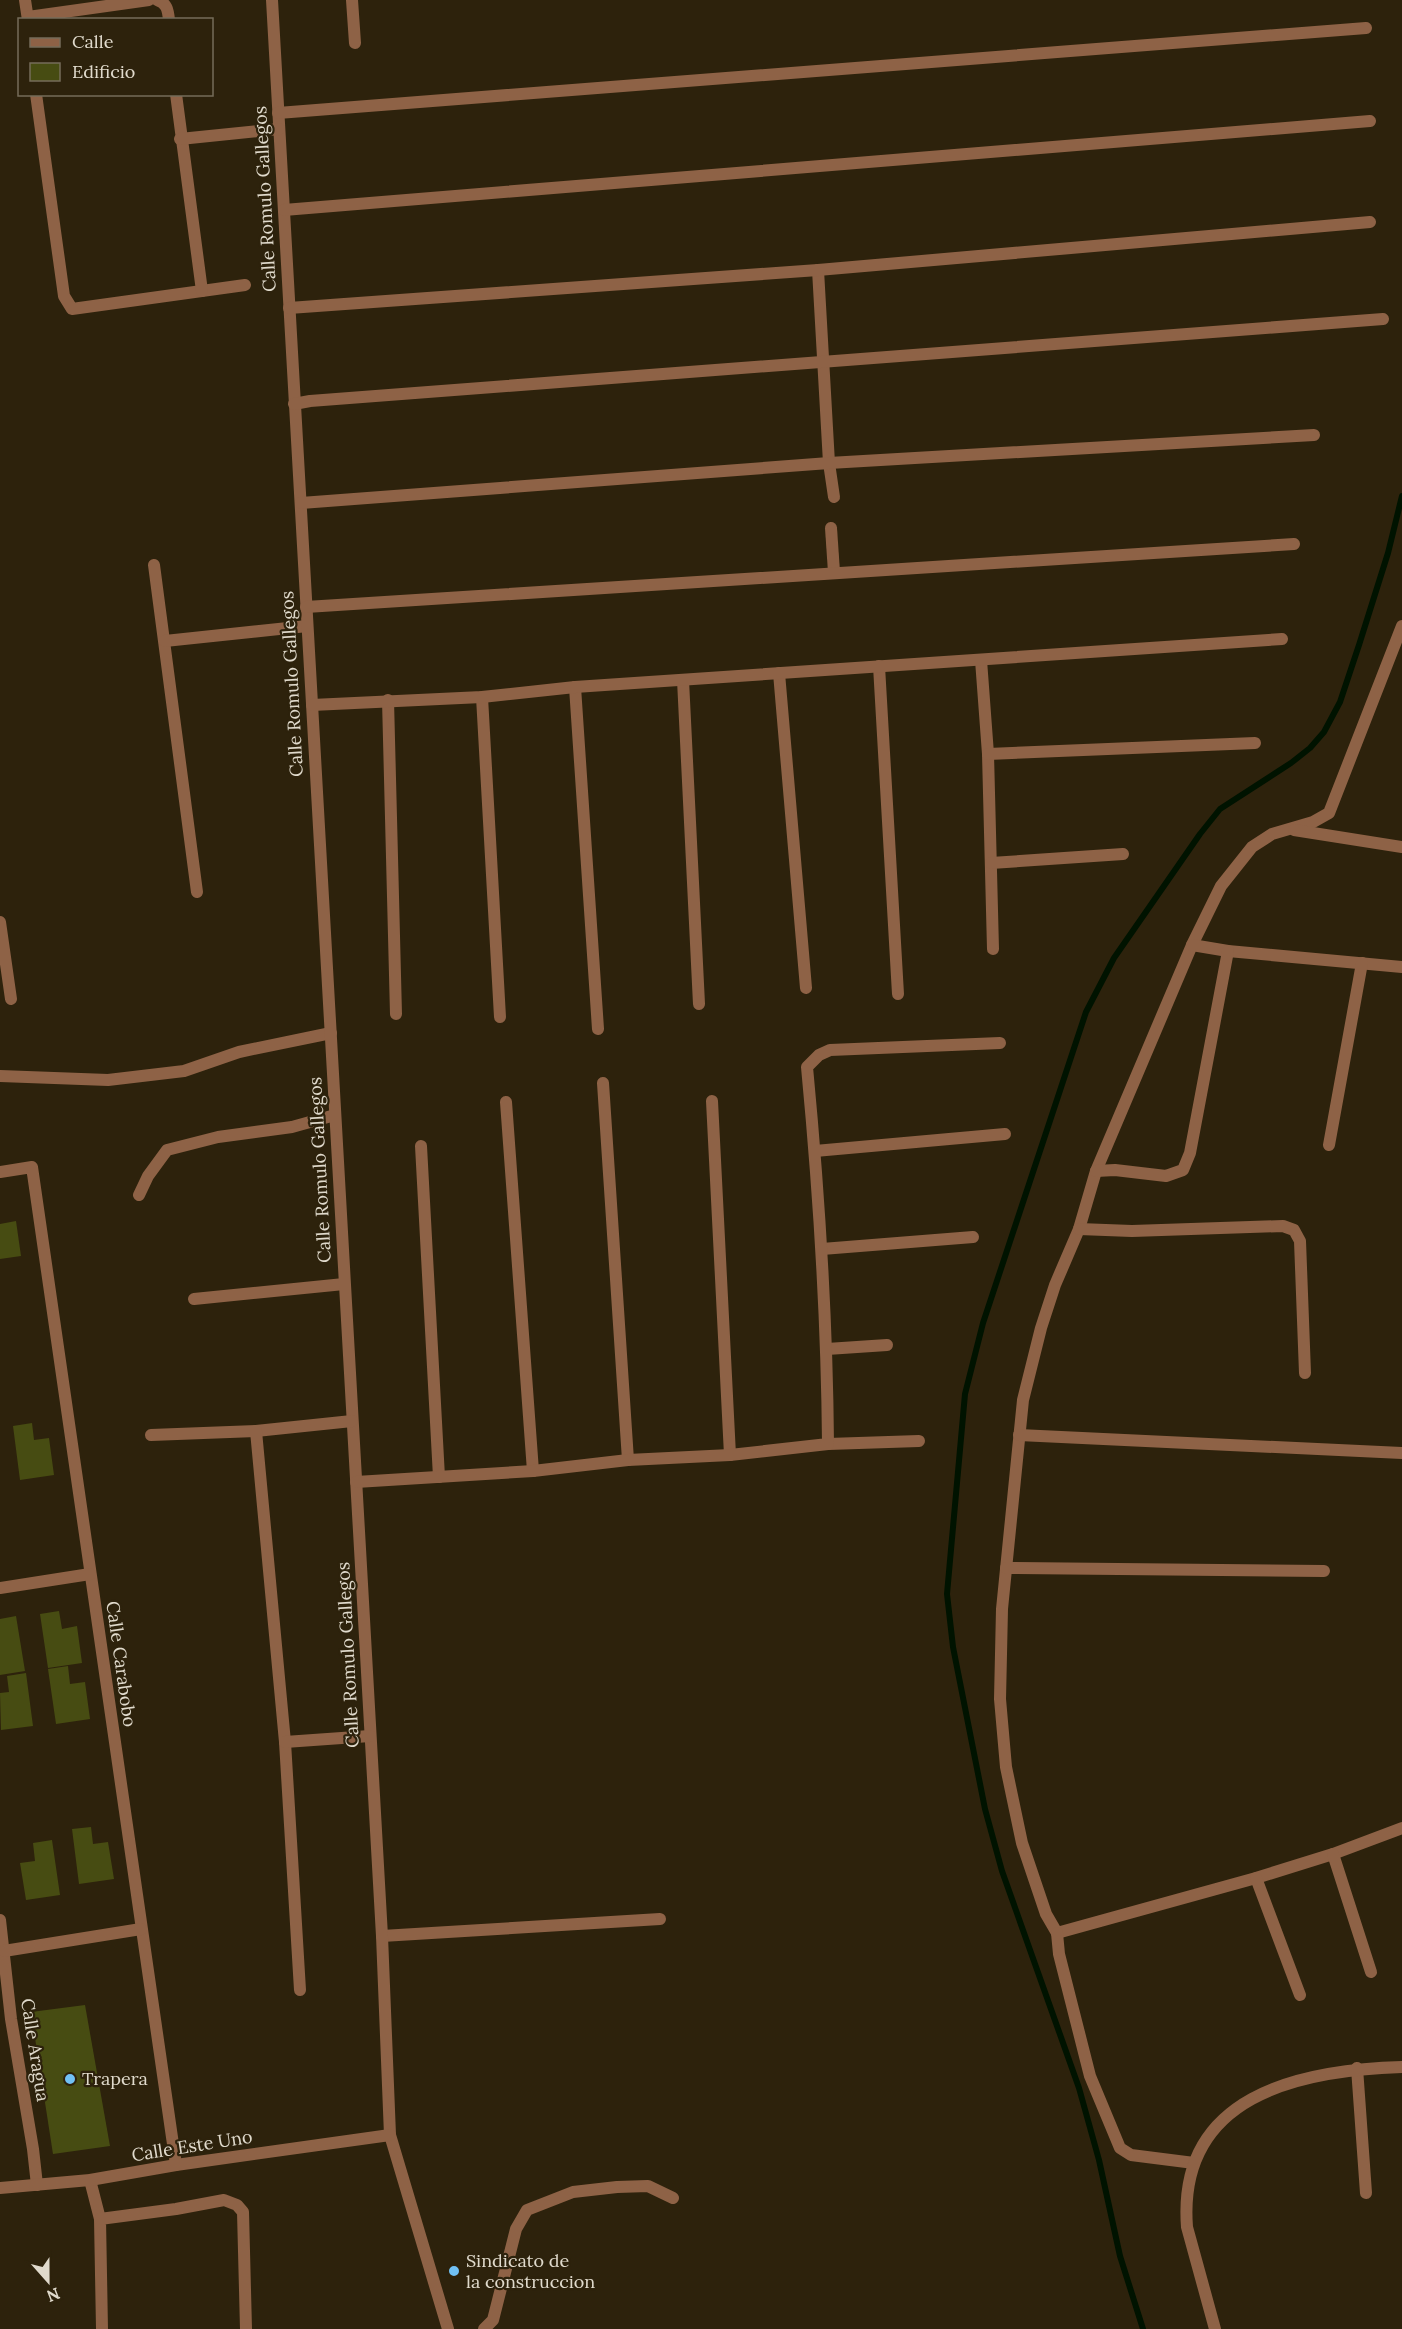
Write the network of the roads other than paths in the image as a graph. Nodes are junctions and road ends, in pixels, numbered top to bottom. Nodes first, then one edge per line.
1 (25, 0) edge
2 (149, 0) edge
3 (157, 0) edge
4 (272, 0) edge
5 (352, 0) edge
6 (28, 18) edge
7 (169, 18) edge
8 (1366, 28) dead end
9 (355, 43) dead end
10 (36, 96) edge
11 (176, 96) edge
12 (278, 113) junction
13 (1370, 121) dead end
14 (279, 129) junction
15 (180, 139) junction
16 (284, 210) junction
17 (1370, 222) dead end
18 (818, 270) junction
19 (244, 285) dead end
20 (202, 291) junction
21 (289, 308) junction
22 (1383, 319) dead end
23 (823, 363) junction
24 (294, 404) junction
25 (1314, 435) dead end
26 (829, 463) junction
27 (834, 497) dead end
28 (301, 502) junction
29 (831, 528) dead end
30 (1294, 543) dead end
31 (154, 565) dead end
32 (834, 572) junction
33 (306, 607) junction
34 (307, 626) junction
35 (1402, 626) edge
36 (1282, 639) dead end
37 (165, 641) junction
38 (981, 660) junction
39 (879, 666) junction
40 (779, 673) junction
41 (683, 680) junction
42 (575, 687) junction
43 (482, 697) junction
44 (388, 700) junction
45 (312, 705) junction
46 (1255, 743) dead end
47 (988, 754) junction
48 (1288, 829) junction
49 (1402, 847) edge
50 (1123, 854) dead end
51 (991, 863) junction
52 (198, 892) dead end
53 (0, 922) edge
54 (1, 938) edge
55 (1191, 945) junction
56 (993, 949) dead end
57 (1228, 951) junction
58 (1362, 963) junction
59 (1402, 967) edge
60 (806, 988) dead end
61 (898, 994) dead end
62 (11, 999) dead end
63 (699, 1004) dead end
64 (396, 1014) dead end
65 (500, 1017) dead end
66 (598, 1029) dead end
67 (331, 1033) junction
68 (1000, 1043) dead end
69 (0, 1076) edge
70 (603, 1083) dead end
71 (712, 1101) dead end
72 (506, 1102) dead end
73 (335, 1115) junction
74 (1005, 1134) dead end
75 (1329, 1145) dead end
76 (421, 1146) dead end
77 (815, 1151) junction
78 (1096, 1171) junction
79 (0, 1172) edge
80 (139, 1195) dead end
81 (1079, 1229) junction
82 (973, 1237) dead end
83 (822, 1249) junction
84 (344, 1284) junction
85 (194, 1299) dead end
86 (887, 1345) dead end
87 (827, 1349) junction
88 (1305, 1373) dead end
89 (352, 1421) junction
90 (256, 1431) junction
91 (151, 1435) dead end
92 (1019, 1435) junction
93 (919, 1441) dead end
94 (828, 1444) junction
95 (1402, 1453) edge
96 (730, 1455) junction
97 (628, 1460) junction
98 (533, 1471) junction
99 (439, 1477) junction
100 (356, 1482) junction
101 (1006, 1568) junction
102 (1324, 1571) dead end
103 (90, 1574) junction
104 (0, 1588) edge
105 (370, 1736) junction
106 (285, 1742) junction
107 (1402, 1828) edge
108 (1333, 1854) junction
109 (1256, 1878) junction
110 (660, 1919) dead end
111 (0, 1920) edge
112 (141, 1929) junction
113 (1057, 1933) junction
114 (382, 1936) junction
115 (4, 1951) junction
116 (1371, 1972) dead end
117 (300, 1990) dead end
118 (1300, 1995) dead end
119 (1402, 2067) edge
120 (1357, 2068) junction
121 (390, 2135) junction
122 (1194, 2163) junction
123 (176, 2165) junction
124 (90, 2180) junction
125 (37, 2185) junction
126 (0, 2188) edge
127 (1366, 2193) dead end
128 (673, 2198) dead end
129 (100, 2219) junction
130 (102, 2329) edge
131 (246, 2329) edge
132 (448, 2329) edge
133 (484, 2329) edge
134 (1215, 2329) edge

1 - 6 street
2 - 6 street
3 - 7 street
4 - 12 street, Calle Romulo Gallegos
5 - 9 street
8 - 12 street
10 - 20 street
11 - 15 street
12 - 14 street, Calle Romulo Gallegos
13 - 16 street
14 - 15 street
14 - 16 street, Calle Romulo Gallegos
15 - 20 street
16 - 21 street, Calle Romulo Gallegos
17 - 18 street
18 - 21 street
18 - 23 street
19 - 20 street
21 - 24 street, Calle Romulo Gallegos
22 - 23 street
23 - 24 street
23 - 26 street
24 - 28 street, Calle Romulo Gallegos
25 - 26 street
26 - 27 street
26 - 28 street
28 - 33 street, Calle Romulo Gallegos
29 - 32 street
30 - 32 street
31 - 37 street
32 - 33 street
33 - 34 street, Calle Romulo Gallegos
34 - 37 street
34 - 45 street, Calle Romulo Gallegos
35 - 48 street
36 - 38 street
37 - 52 street
38 - 39 street
38 - 47 street
39 - 40 street
39 - 61 street
40 - 41 street
40 - 60 street
41 - 42 street
41 - 63 street
42 - 43 street
42 - 66 street
43 - 44 street
43 - 65 street
44 - 45 street
44 - 64 street
45 - 67 street, Calle Romulo Gallegos
46 - 47 street
47 - 51 street
48 - 49 street
48 - 55 street
50 - 51 street
51 - 56 street
53 - 54 street
54 - 62 street
55 - 57 street
55 - 78 street
57 - 58 street
57 - 78 street
58 - 59 street
58 - 75 street
67 - 69 street
67 - 73 street, Calle Romulo Gallegos
68 - 77 street
70 - 97 street
71 - 96 street
72 - 98 street
73 - 80 street
73 - 84 street, Calle Romulo Gallegos
74 - 77 street
76 - 99 street
77 - 83 street
78 - 81 street
79 - 103 street, Calle Carabobo
81 - 88 street
81 - 92 street
82 - 83 street
83 - 87 street
84 - 85 street
84 - 89 street, Calle Romulo Gallegos
86 - 87 street
87 - 94 street
89 - 90 street
89 - 100 street, Calle Romulo Gallegos
90 - 91 street
90 - 106 street
92 - 95 street
92 - 101 street
93 - 94 street
94 - 96 street
96 - 97 street
97 - 98 street
98 - 99 street
99 - 100 street
100 - 105 street, Calle Romulo Gallegos
101 - 102 street
101 - 113 street
103 - 104 street
103 - 112 street, Calle Carabobo
105 - 106 street
105 - 114 street, Calle Romulo Gallegos
106 - 117 street
107 - 108 street
108 - 109 street
108 - 116 street
109 - 113 street
109 - 118 street
110 - 114 street
111 - 115 street, Calle Aragua
112 - 115 street
112 - 123 street, Calle Carabobo
113 - 122 street
114 - 121 street, Calle Romulo Gallegos
115 - 125 street, Calle Aragua
119 - 120 street
120 - 122 street
120 - 127 street
121 - 123 street, Calle Este Uno
121 - 132 street, Calle Romulo Gallegos
122 - 134 street
123 - 124 street, Calle Este Uno
124 - 125 street, Calle Este Uno
124 - 129 street
125 - 126 street, Calle Este Uno
128 - 133 street
129 - 130 street
129 - 131 street

